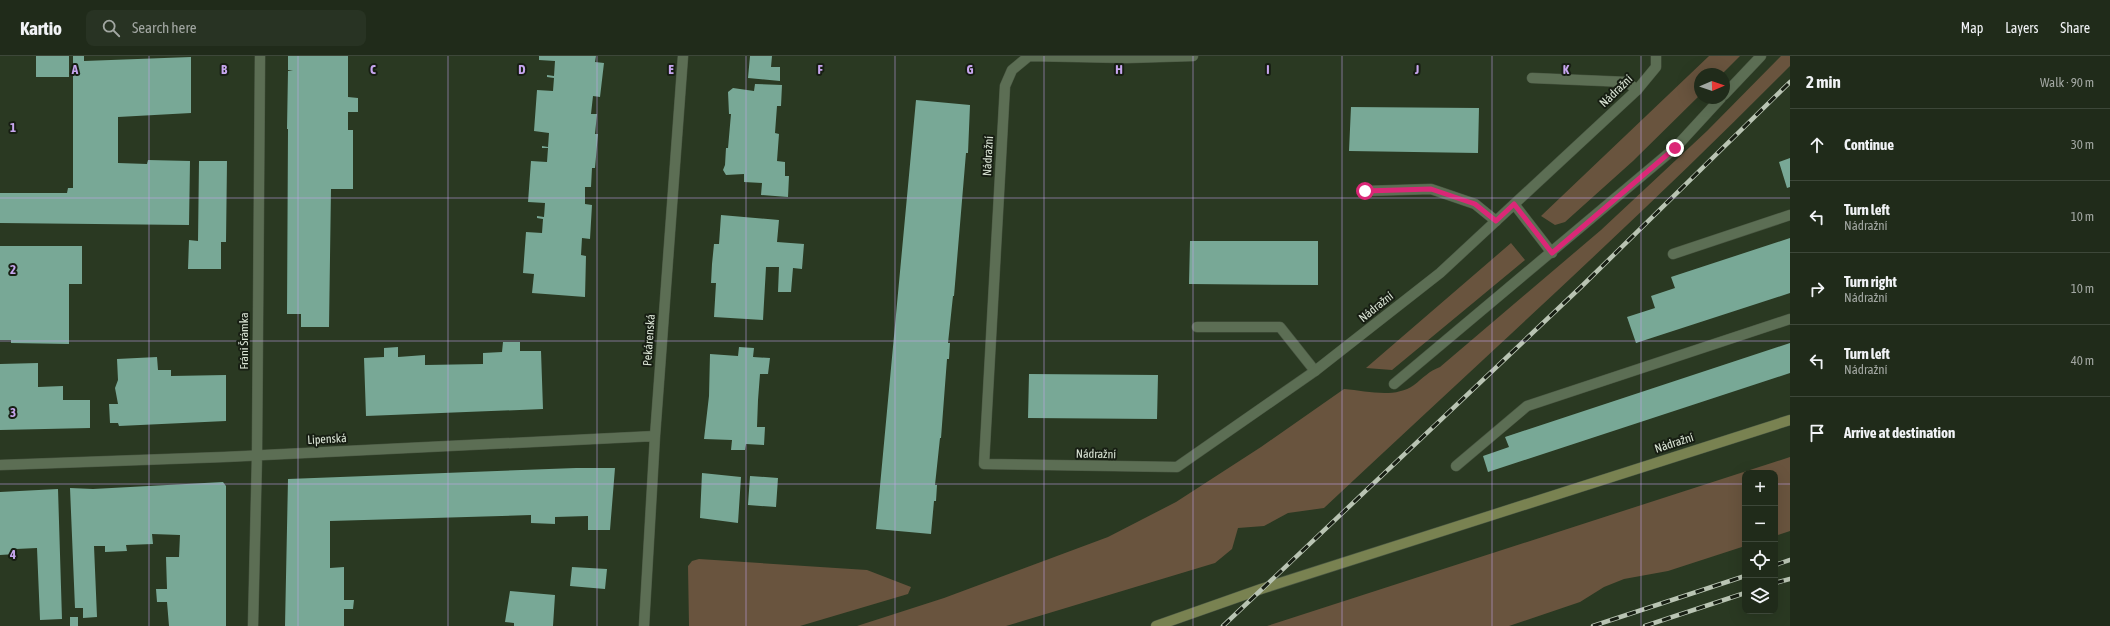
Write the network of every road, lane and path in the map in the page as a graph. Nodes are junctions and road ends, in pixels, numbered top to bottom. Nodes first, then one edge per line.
1 (260, 56) edge
2 (683, 56) edge
3 (1193, 56) edge
4 (1656, 56) edge
5 (1761, 56) edge
6 (1532, 78) dead end
7 (1730, 89) edge
8 (1637, 90) junction
9 (1716, 104) edge
10 (1365, 191) dead end
11 (1514, 204) junction
12 (1790, 215) edge
13 (1496, 221) junction
14 (1552, 253) junction
15 (1674, 254) dead end
16 (1790, 319) edge
17 (1197, 327) dead end
18 (1316, 371) junction
19 (1394, 384) dead end
20 (1790, 420) edge
21 (655, 436) junction
22 (257, 455) junction
23 (0, 465) edge
24 (1456, 466) dead end
25 (253, 626) edge
26 (644, 626) edge
27 (1156, 626) edge

1 - 22 street, Fráni Šrámka
2 - 21 street, Pekárenská
3 - 18 street, Nádražní
4 - 8 street, Nádražní
5 - 7 street
6 - 8 street
8 - 11 street, Nádražní
9 - 14 street
10 - 13 street
11 - 13 street, Nádražní
11 - 14 street
12 - 15 street
13 - 18 street, Nádražní
14 - 19 street
16 - 24 street
17 - 18 street
20 - 27 main road, Nádražní
21 - 22 street, Lipenská
21 - 26 street, Pekárenská
22 - 23 street, Lipenská
22 - 25 street, Fráni Šrámka

